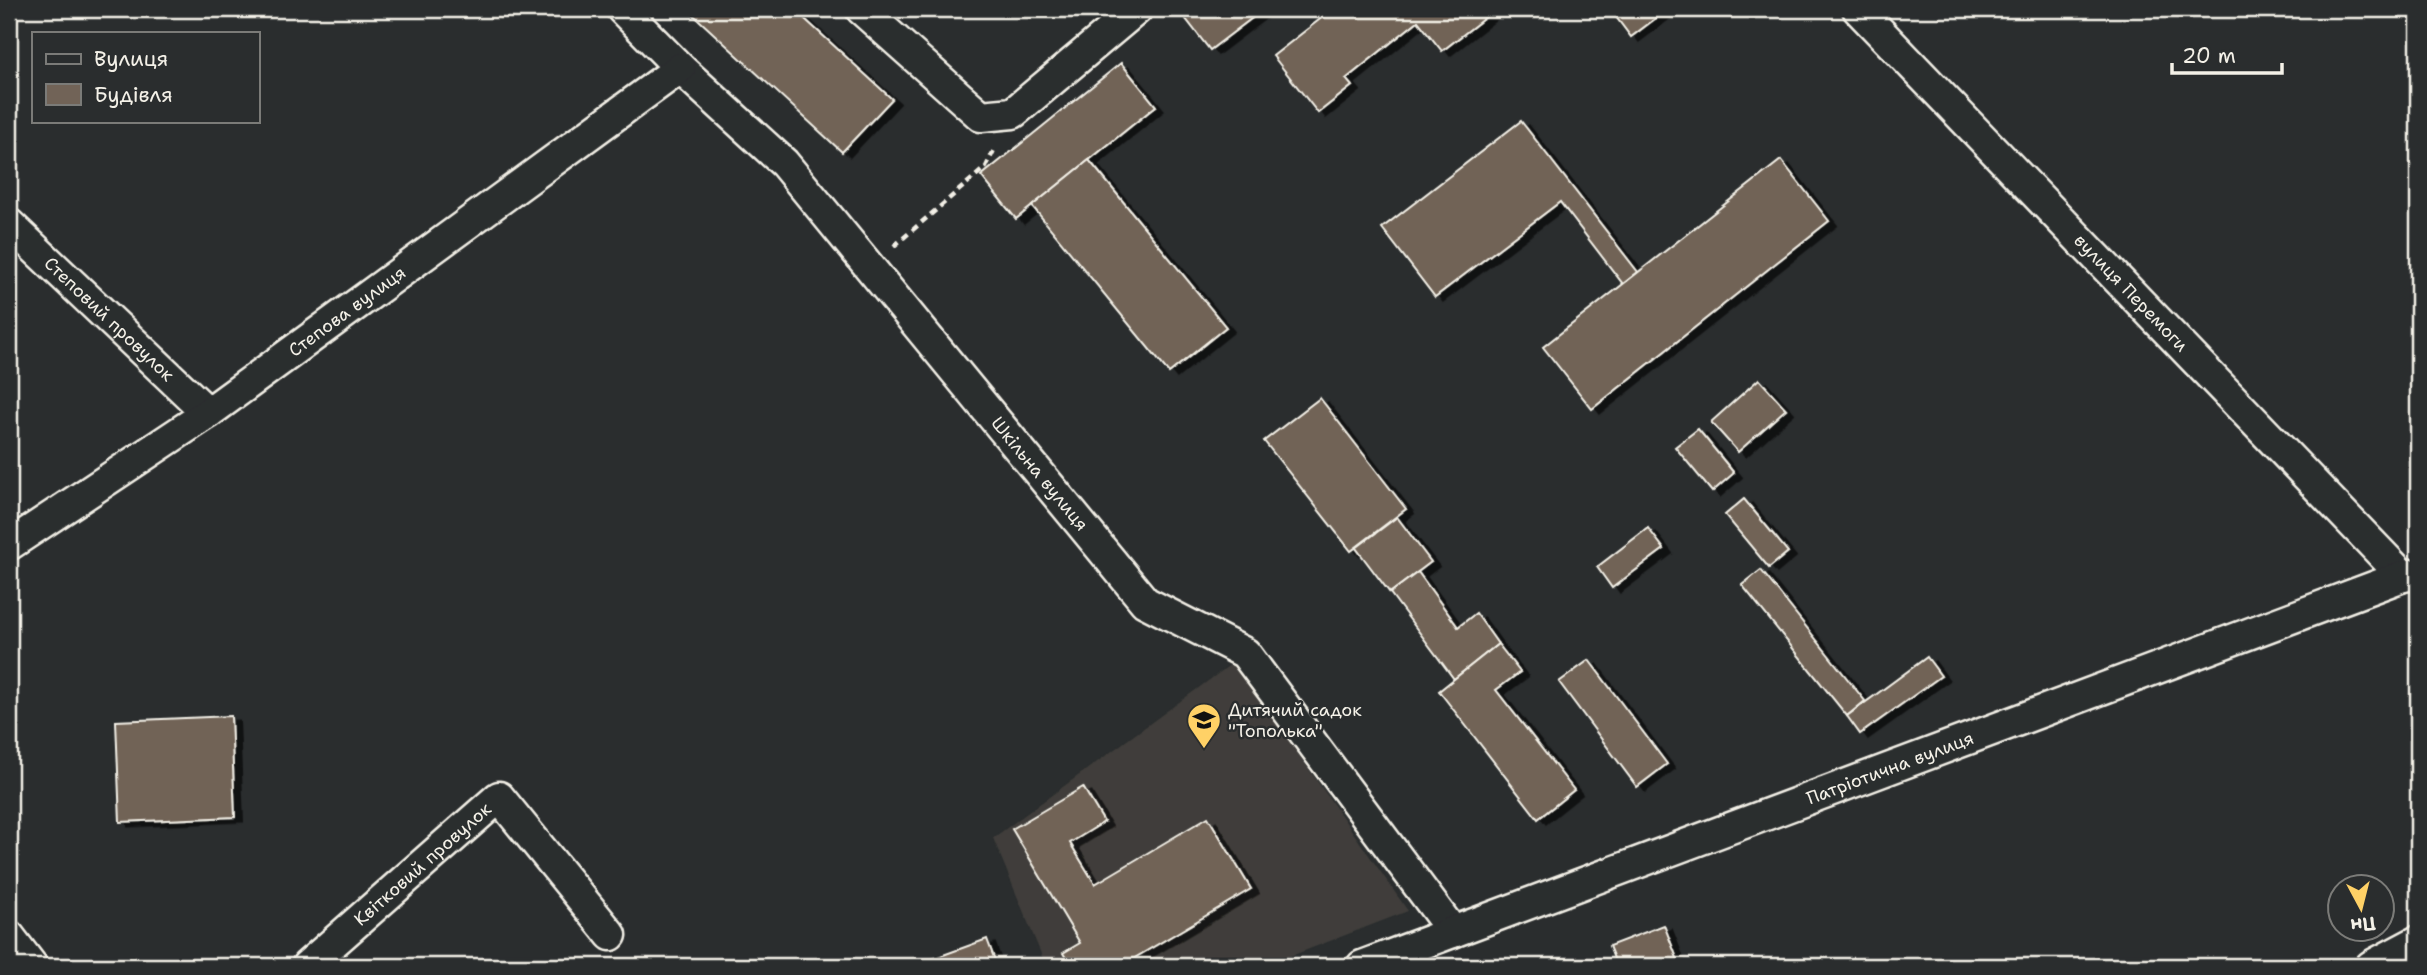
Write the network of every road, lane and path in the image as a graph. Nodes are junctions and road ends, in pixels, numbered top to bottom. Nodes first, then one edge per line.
1 (622, 9) edge
2 (860, 9) edge
3 (1137, 9) edge
4 (1858, 9) edge
5 (680, 68) junction
6 (1013, 113) junction
7 (9, 225) edge
8 (870, 267) junction
9 (208, 414) junction
10 (9, 545) edge
11 (2411, 575) edge
12 (1453, 932) junction
13 (611, 935) dead end
14 (9, 936) edge
15 (2418, 941) edge
16 (32, 966) edge
17 (307, 966) edge
18 (1362, 966) edge
19 (2371, 966) edge

1 - 5 street, Шкільна вулиця
2 - 6 street
3 - 6 street
4 - 11 street, вулиця Перемоги
5 - 8 street, Шкільна вулиця
5 - 9 street, Степова вулиця
6 - 8 path
7 - 9 street, Степовий провулок
8 - 12 street, Шкільна вулиця
9 - 10 street, Степова вулиця
11 - 12 street, Патріотична вулиця
12 - 18 street, Патріотична вулиця
13 - 17 street, Квітковий провулок
14 - 16 street
15 - 19 street

